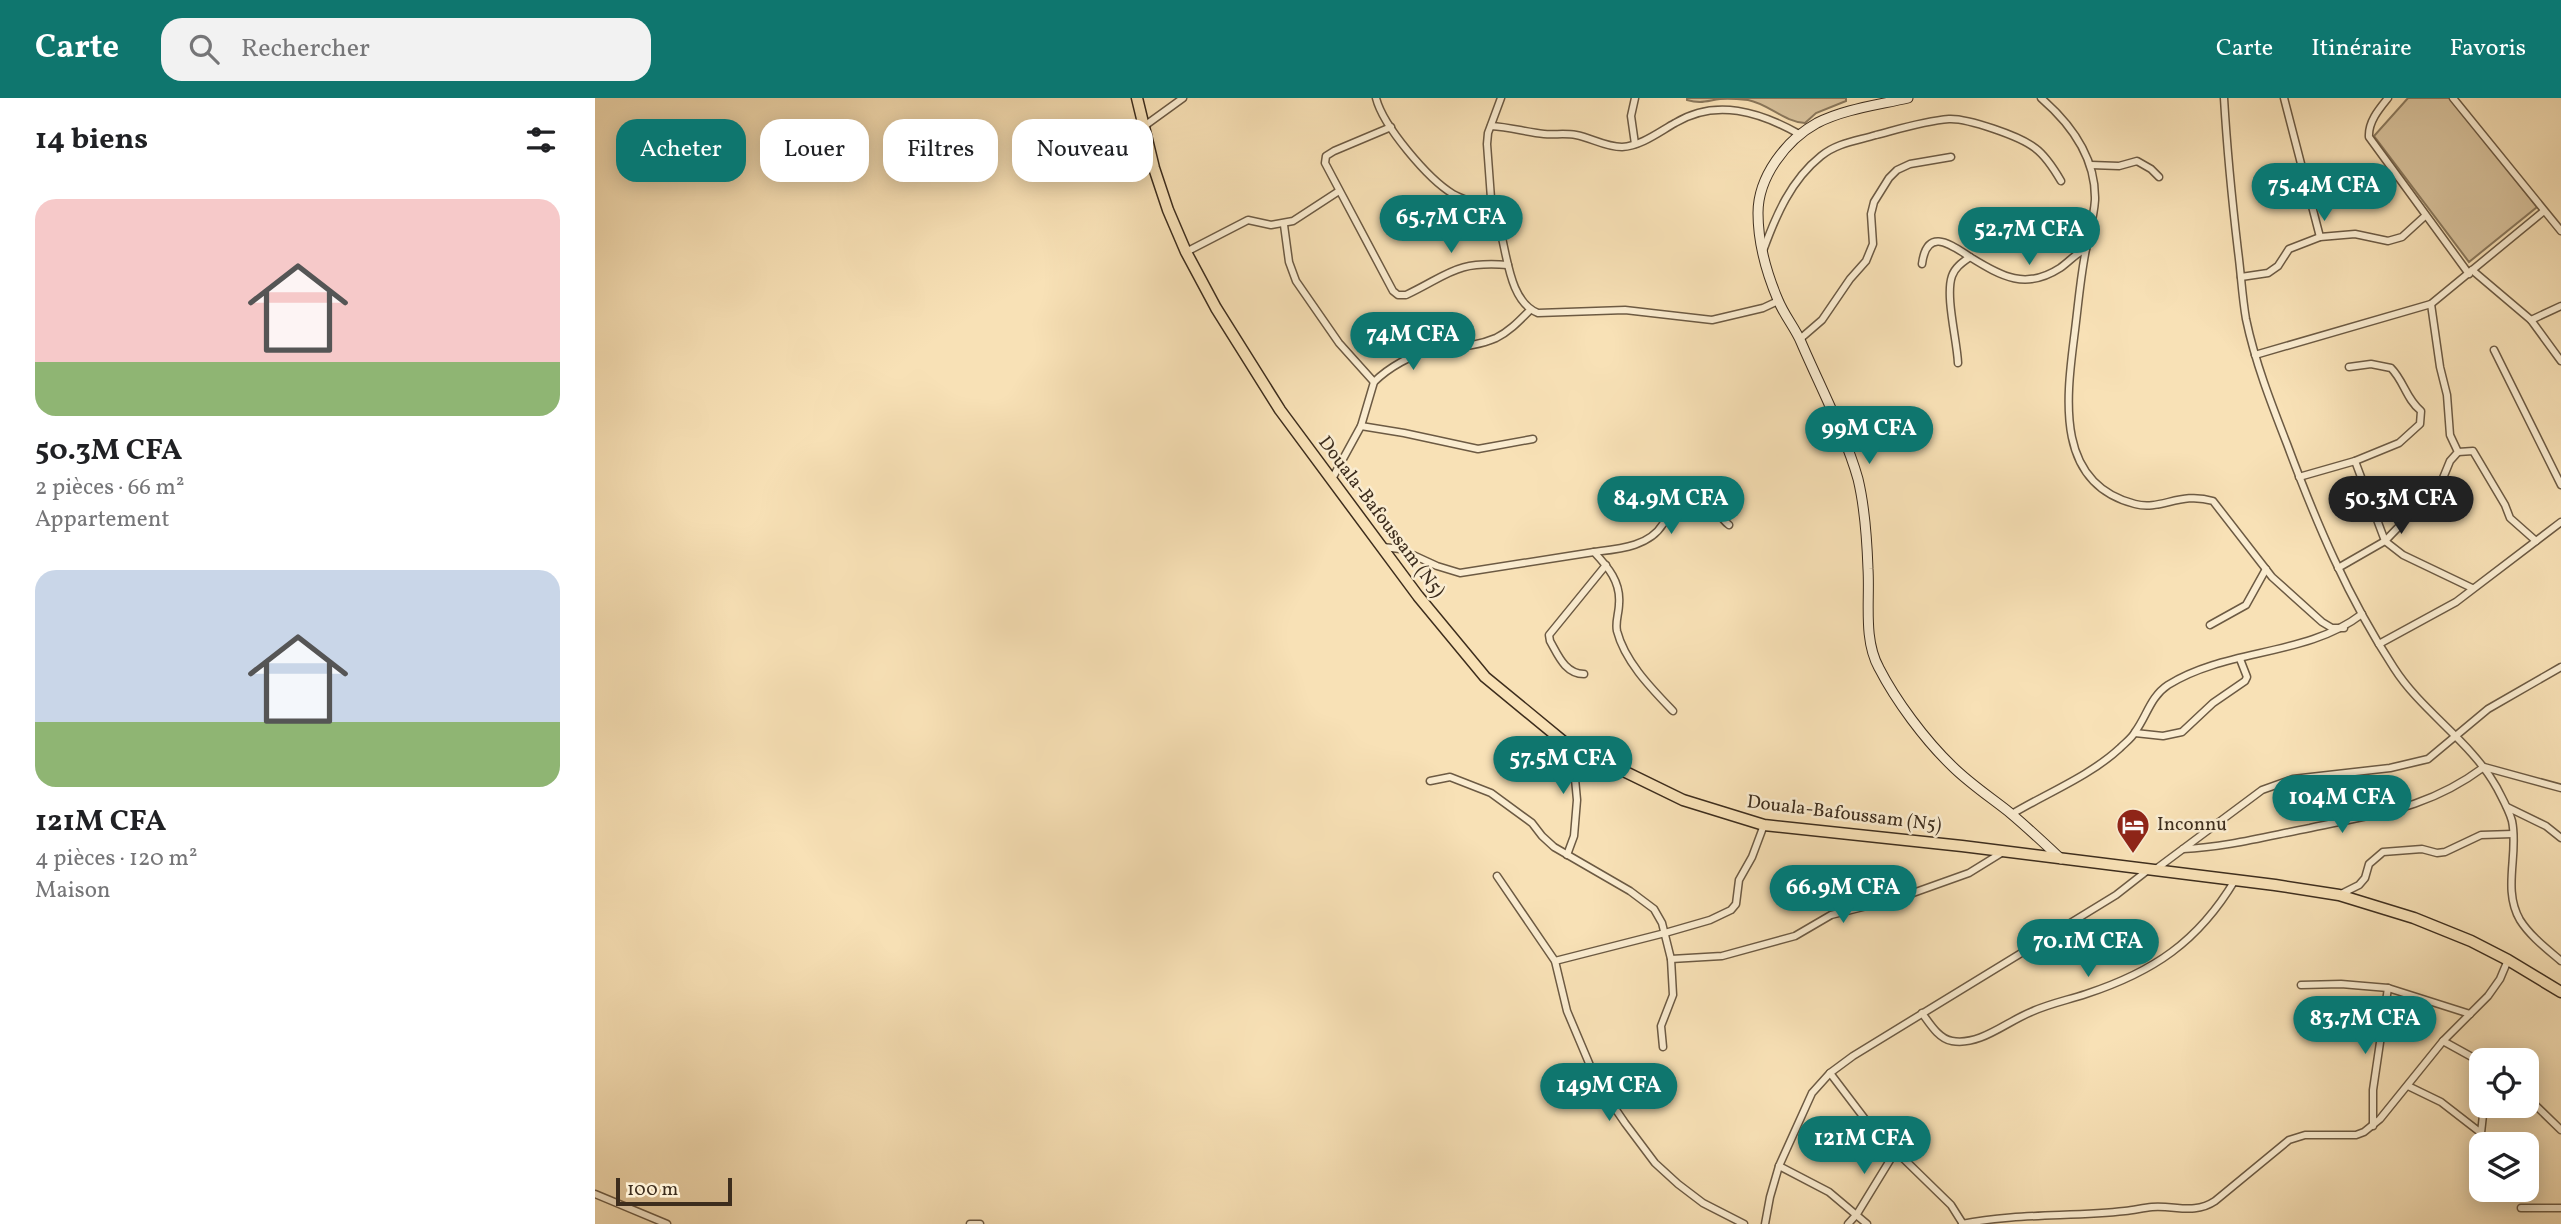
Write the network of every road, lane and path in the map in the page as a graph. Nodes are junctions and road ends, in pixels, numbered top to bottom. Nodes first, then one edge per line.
1 (1137, 98) edge
2 (1184, 98) edge
3 (1375, 98) edge
4 (1501, 98) edge
5 (1635, 98) edge
6 (1908, 98) edge
7 (2041, 98) edge
8 (2224, 98) edge
9 (2284, 98) edge
10 (2388, 98) edge
11 (2453, 98) edge
12 (1141, 119) edge
13 (1153, 120) edge
14 (1391, 127) junction
15 (1491, 127) junction
16 (1800, 134) junction
17 (1635, 144) junction
18 (1951, 157) dead end
19 (1153, 162) edge
20 (2091, 165) junction
21 (2159, 177) dead end
22 (2061, 181) dead end
23 (1339, 191) junction
24 (2544, 211) junction
25 (1492, 212) junction
26 (2425, 216) junction
27 (1283, 225) junction
28 (2561, 231) edge
29 (2320, 237) junction
30 (2086, 248) junction
31 (1186, 251) junction
32 (1762, 253) junction
33 (1970, 257) junction
34 (1922, 264) dead end
35 (1508, 265) junction
36 (2471, 272) junction
37 (2241, 277) junction
38 (1778, 301) junction
39 (2431, 304) junction
40 (2561, 306) edge
41 (1530, 310) junction
42 (2531, 320) junction
43 (1800, 339) junction
44 (2494, 350) dead end
45 (2255, 355) junction
46 (2561, 361) edge
47 (1958, 363) dead end
48 (2349, 367) dead end
49 (1374, 382) junction
50 (1361, 426) junction
51 (1533, 439) dead end
52 (2458, 452) junction
53 (2354, 461) junction
54 (2299, 477) junction
55 (1331, 481) junction
56 (2561, 485) edge
57 (2561, 522) edge
58 (1730, 524) dead end
59 (2385, 541) junction
60 (2536, 541) junction
61 (1381, 547) junction
62 (1594, 552) junction
63 (1606, 565) junction
64 (2338, 568) junction
65 (2266, 569) junction
66 (2472, 588) junction
67 (2362, 614) junction
68 (2210, 625) dead end
69 (2344, 628) junction
70 (2379, 644) junction
71 (2240, 659) junction
72 (2561, 667) edge
73 (1584, 674) dead end
74 (1673, 711) dead end
75 (2135, 733) junction
76 (2456, 737) junction
77 (1578, 750) junction
78 (2484, 767) junction
79 (1430, 781) dead end
80 (2561, 788) edge
81 (2506, 806) junction
82 (2012, 814) junction
83 (1764, 825) junction
84 (2513, 834) junction
85 (2561, 838) edge
86 (2182, 849) junction
87 (2003, 852) junction
88 (1567, 855) junction
89 (2062, 860) junction
90 (2152, 870) junction
91 (1497, 876) dead end
92 (2235, 880) junction
93 (2339, 895) junction
94 (1665, 933) junction
95 (1671, 958) junction
96 (2508, 960) junction
97 (1555, 961) junction
98 (2561, 961) edge
99 (2301, 985) dead end
100 (2388, 988) junction
101 (2561, 992) edge
102 (1922, 1013) junction
103 (2470, 1014) junction
104 (2444, 1041) junction
105 (1663, 1047) dead end
106 (2469, 1055) edge
107 (1830, 1073) junction
108 (2408, 1086) junction
109 (2539, 1109) edge
110 (2483, 1118) edge
111 (2372, 1126) junction
112 (2561, 1130) edge
113 (1895, 1152) junction
114 (1779, 1166) junction
115 (595, 1194) edge
116 (2521, 1208) dead end
117 (2561, 1208) edge
118 (1857, 1214) junction
119 (667, 1224) edge
120 (969, 1224) edge
121 (980, 1224) edge
122 (1744, 1224) edge
123 (1765, 1224) edge
124 (1848, 1224) edge
125 (1867, 1224) edge
126 (1962, 1224) edge

1 - 12 highway, Douala-Bafoussam (N5)
2 - 13 street
3 - 14 street
4 - 15 street
5 - 17 street
6 - 16 street
7 - 20 street
8 - 37 street
9 - 29 street
10 - 26 street
11 - 24 street
14 - 23 street
14 - 25 street
15 - 17 street
15 - 25 street
16 - 17 street
16 - 32 street
18 - 43 street
19 - 31 highway, Douala-Bafoussam (N5)
20 - 21 street
20 - 30 street
22 - 32 street
23 - 27 street
23 - 35 street
24 - 28 street
24 - 36 street
25 - 35 street
26 - 29 street
26 - 36 street
27 - 31 street
27 - 49 street
29 - 37 street
30 - 33 street
30 - 65 street
31 - 55 highway, Douala-Bafoussam (N5)
32 - 38 street
33 - 34 street
33 - 47 street
35 - 41 street
36 - 39 street
36 - 42 street
37 - 45 street
38 - 41 street
38 - 43 street
39 - 45 street
39 - 52 street
40 - 42 street
41 - 49 street
42 - 46 street
43 - 82 street
44 - 56 street
45 - 54 street
48 - 53 street
49 - 50 street
50 - 51 street
50 - 55 street
52 - 59 street
52 - 60 street
53 - 54 street
53 - 59 street
54 - 64 street
55 - 61 highway, Douala-Bafoussam (N5)
57 - 60 street
58 - 62 street
59 - 64 street
59 - 66 street
60 - 66 street
61 - 62 street
61 - 77 highway, Douala-Bafoussam (N5)
62 - 63 street
63 - 73 street
63 - 74 street
64 - 67 street
65 - 68 street
65 - 69 street
66 - 70 street
67 - 69 street
67 - 70 street
69 - 71 street
70 - 76 street
71 - 75 street
71 - 75 street
72 - 76 street
75 - 82 street
76 - 78 street
76 - 86 street
77 - 83 highway, Douala-Bafoussam (N5)
77 - 88 street
78 - 80 street
78 - 81 street
78 - 86 street
79 - 88 street
81 - 84 street
81 - 85 street
82 - 89 street
83 - 87 highway, Douala-Bafoussam (N5)
83 - 94 street
84 - 93 street
84 - 98 street
86 - 90 street
87 - 89 highway, Douala-Bafoussam (N5)
87 - 95 street
88 - 94 street
89 - 90 highway, Douala-Bafoussam (N5)
90 - 92 highway, Douala-Bafoussam (N5)
90 - 102 street
91 - 97 street
92 - 93 highway, Douala-Bafoussam (N5)
92 - 102 street
93 - 96 highway, Douala-Bafoussam (N5)
94 - 95 street
94 - 97 street
95 - 105 street
96 - 101 highway, Douala-Bafoussam (N5)
96 - 103 street
97 - 122 street
99 - 100 street
100 - 103 street
100 - 111 street
102 - 107 street
103 - 104 street
104 - 106 street
104 - 108 street
107 - 113 street
107 - 114 street
108 - 110 street
108 - 111 street
109 - 112 street
111 - 126 street
113 - 118 street
113 - 126 street
114 - 118 street
114 - 123 street
115 - 119 street
116 - 117 street
118 - 124 street
118 - 125 street
120 - 121 street

